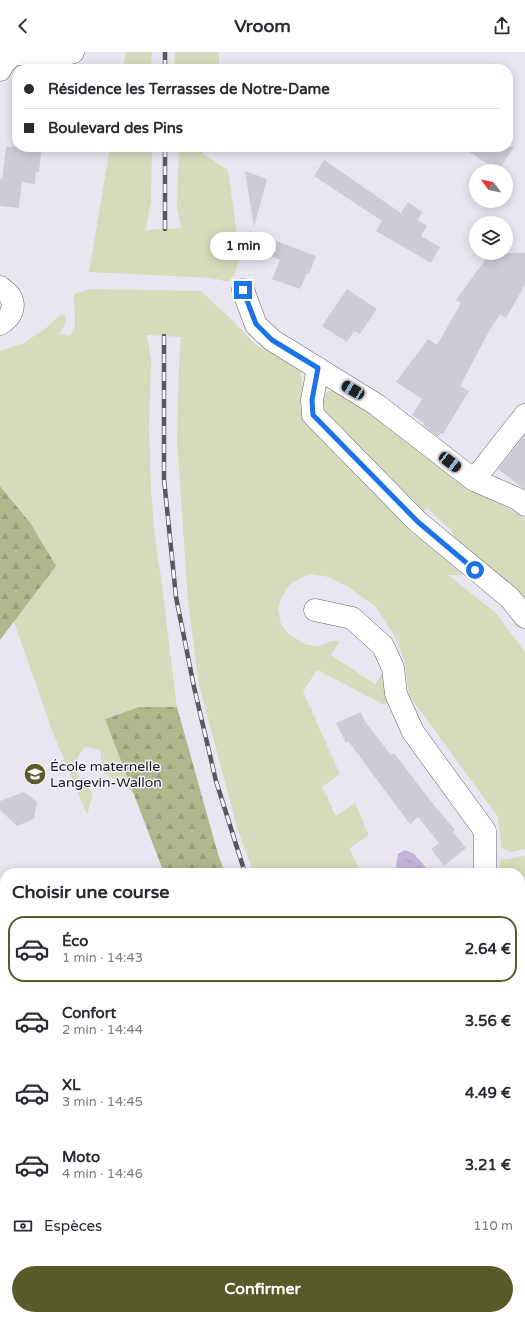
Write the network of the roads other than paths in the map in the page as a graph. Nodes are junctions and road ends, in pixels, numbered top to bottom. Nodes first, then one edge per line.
1 (72, 52) edge
2 (8, 59) edge
3 (0, 287) edge
4 (243, 290) dead end
5 (0, 324) edge
6 (318, 368) junction
7 (525, 415) edge
8 (474, 480) junction
9 (525, 505) edge
10 (315, 610) dead end
11 (525, 617) edge
12 (485, 868) edge

1 - 2 street
3 - 5 street
4 - 6 street
6 - 8 street
6 - 11 street
7 - 8 street
8 - 9 street
10 - 12 street

